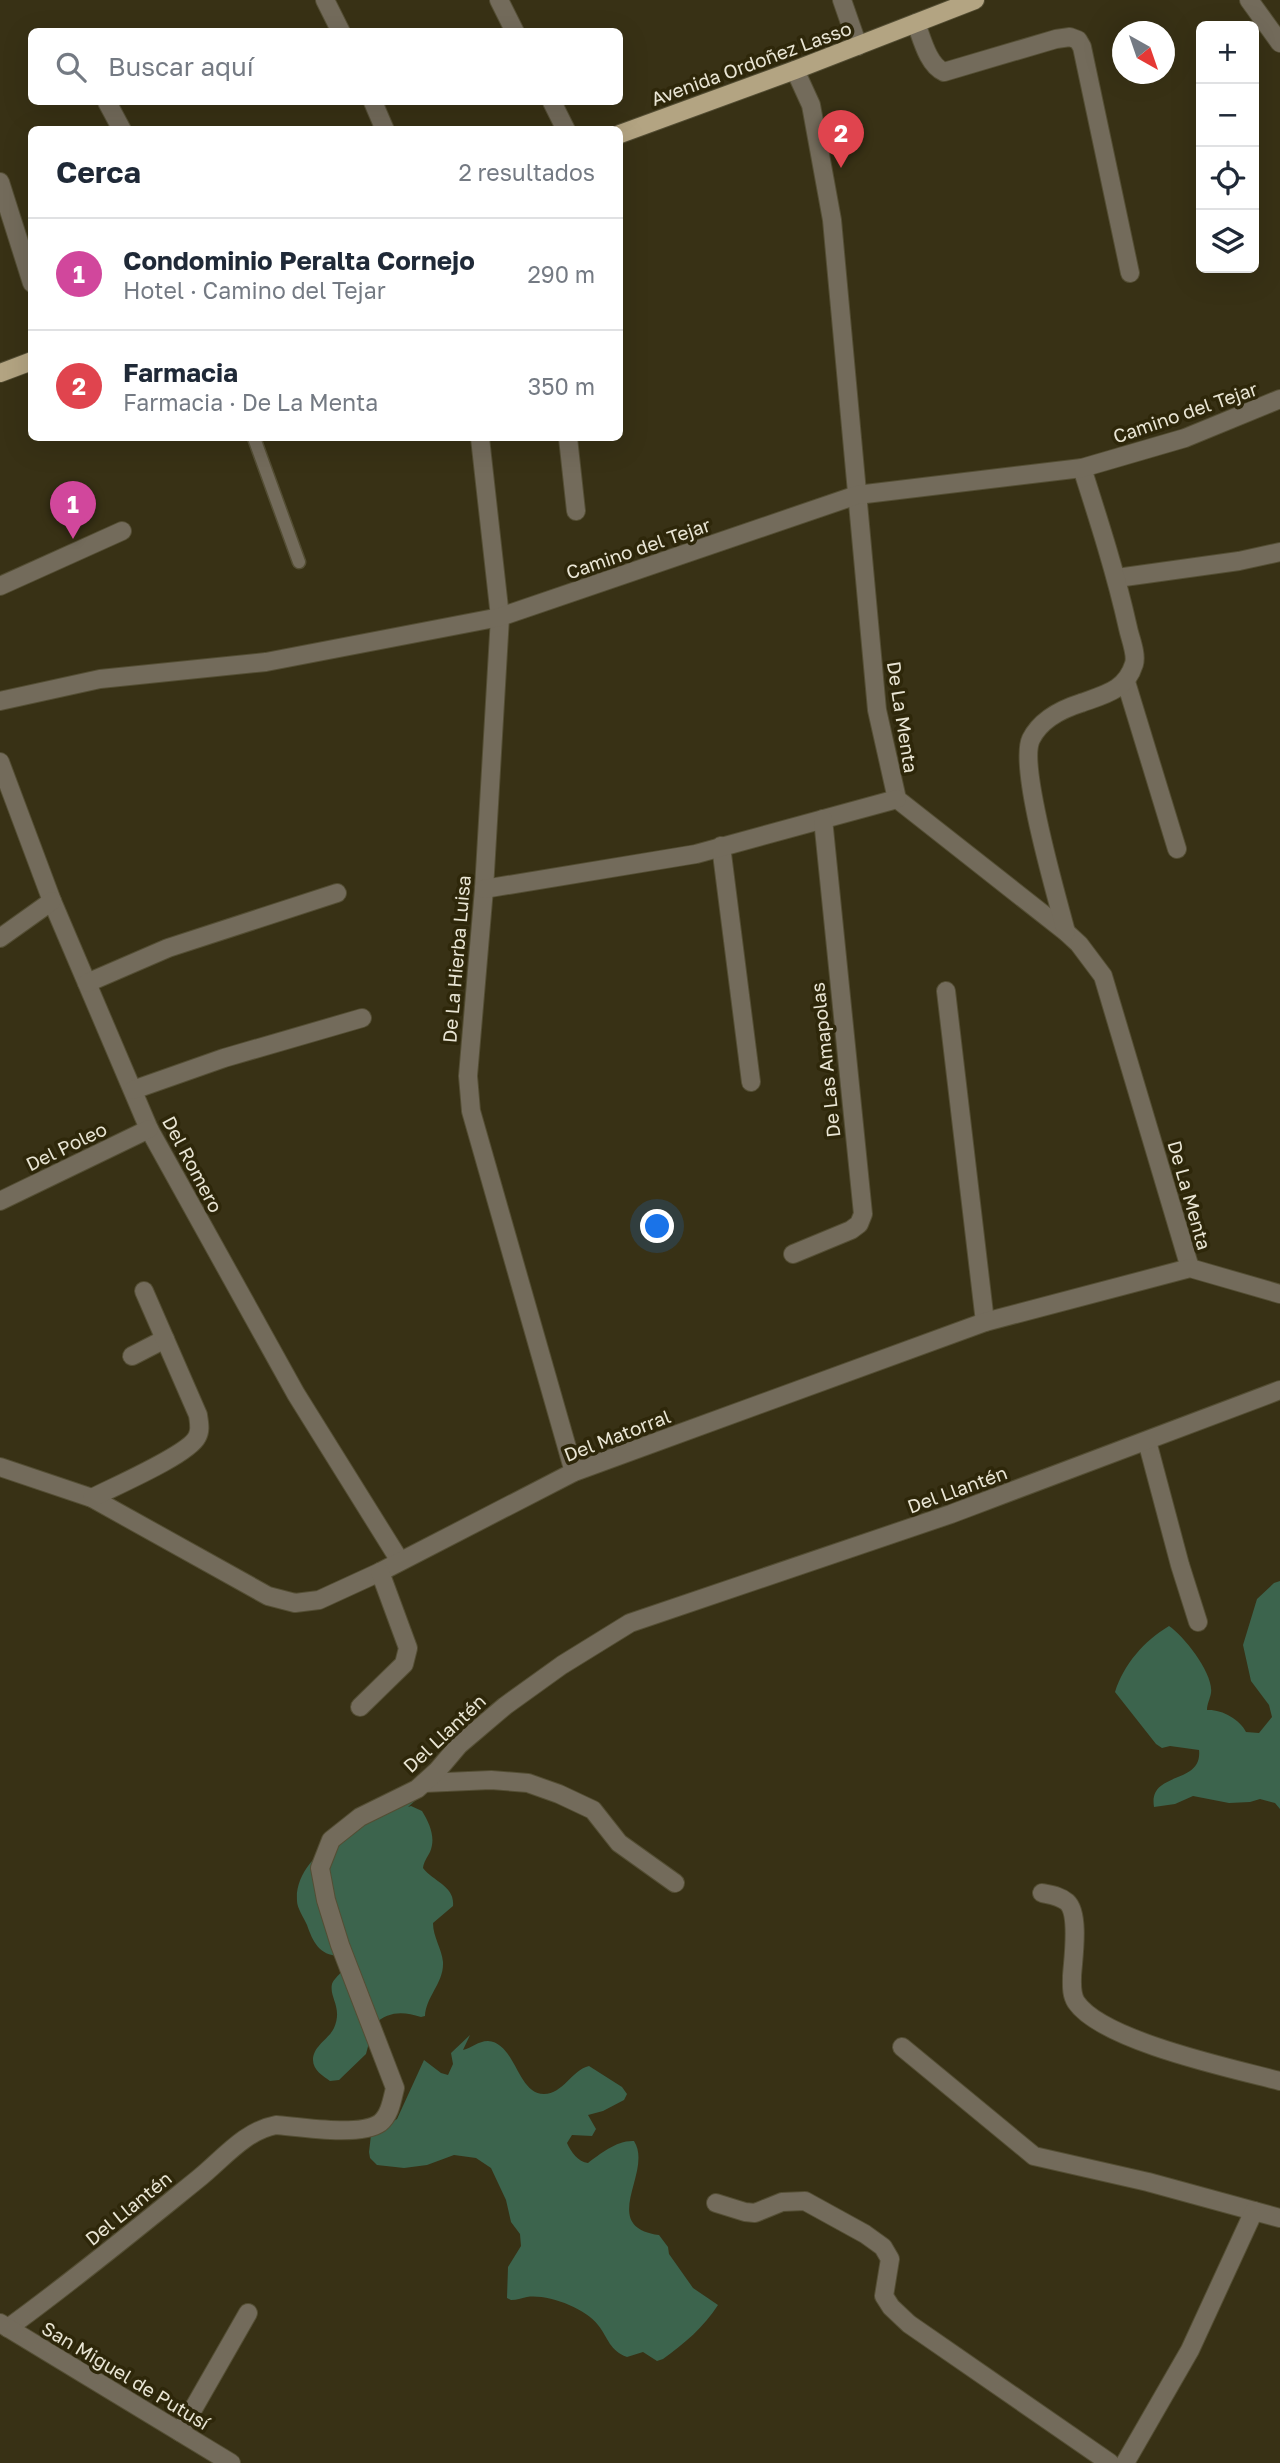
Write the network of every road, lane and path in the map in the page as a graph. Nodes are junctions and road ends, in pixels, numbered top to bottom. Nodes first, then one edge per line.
1 (326, 0) edge
2 (499, 0) edge
3 (842, 0) edge
4 (975, 0) edge
5 (1249, 0) edge
6 (916, 23) junction
7 (339, 28) edge
8 (513, 28) edge
9 (1280, 43) edge
10 (858, 46) junction
11 (795, 70) junction
12 (109, 105) edge
13 (374, 105) edge
14 (554, 105) edge
15 (120, 126) edge
16 (383, 126) edge
17 (564, 126) edge
18 (623, 133) edge
19 (0, 181) edge
20 (28, 270) edge
21 (1130, 273) dead end
22 (28, 362) edge
23 (0, 373) edge
24 (1280, 399) edge
25 (255, 441) edge
26 (480, 441) edge
27 (568, 441) edge
28 (1083, 468) junction
29 (857, 495) junction
30 (576, 511) dead end
31 (122, 531) dead end
32 (1280, 552) edge
33 (299, 562) dead end
34 (1117, 578) junction
35 (0, 586) edge
36 (500, 617) junction
37 (1126, 682) junction
38 (2, 695) edge
39 (0, 762) edge
40 (897, 799) junction
41 (823, 819) junction
42 (720, 846) junction
43 (1177, 849) dead end
44 (484, 889) junction
45 (337, 893) dead end
46 (51, 901) junction
47 (1066, 932) junction
48 (0, 938) edge
49 (87, 983) junction
50 (946, 991) dead end
51 (362, 1018) dead end
52 (751, 1082) dead end
53 (133, 1090) junction
54 (149, 1129) junction
55 (0, 1201) edge
56 (793, 1254) dead end
57 (1189, 1268) junction
58 (144, 1291) dead end
59 (1280, 1294) edge
60 (985, 1322) junction
61 (165, 1339) junction
62 (132, 1356) dead end
63 (1280, 1391) edge
64 (1147, 1441) junction
65 (0, 1467) edge
66 (574, 1472) junction
67 (92, 1498) junction
68 (400, 1561) junction
69 (380, 1572) junction
70 (1198, 1622) dead end
71 (360, 1707) dead end
72 (424, 1783) junction
73 (675, 1883) dead end
74 (1042, 1893) dead end
75 (902, 2047) dead end
76 (1280, 2081) edge
77 (716, 2203) dead end
78 (1254, 2211) junction
79 (1280, 2218) edge
80 (248, 2313) dead end
81 (4, 2326) edge
82 (180, 2432) junction
83 (231, 2463) edge
84 (1110, 2463) edge
85 (1125, 2463) edge

1 - 7 street
2 - 8 street
3 - 10 street
4 - 6 main road, Avenida Ordoñez Lasso
5 - 9 street
6 - 10 main road, Avenida Ordoñez Lasso
6 - 21 street
10 - 11 main road, Avenida Ordoñez Lasso
11 - 18 main road, Avenida Ordoñez Lasso
11 - 29 street, De La Menta
12 - 15 street
13 - 16 street
14 - 17 street
19 - 20 street
22 - 23 main road
24 - 28 street, Camino del Tejar
25 - 33 lane
26 - 36 street, De La Hierba Luisa
27 - 30 street
28 - 29 street, Camino del Tejar
28 - 34 street
29 - 36 street, Camino del Tejar
29 - 40 street, De La Menta
31 - 35 street
32 - 34 street
34 - 37 street
36 - 38 street, Camino del Tejar
36 - 44 street, De La Hierba Luisa
37 - 43 street
37 - 47 street
39 - 46 street, Del Romero
40 - 41 street
40 - 47 street, De La Menta
41 - 42 street
41 - 56 street, De Las Amapolas
42 - 44 street
42 - 52 street
44 - 66 street, De La Hierba Luisa
45 - 49 street
46 - 48 street
46 - 49 street, Del Romero
47 - 57 street, De La Menta
49 - 53 street, Del Romero
50 - 60 street
51 - 53 street
53 - 54 street, Del Romero
54 - 55 street, Del Poleo
54 - 68 street, Del Romero
57 - 59 street
57 - 60 street, Del Matorral
58 - 61 street
60 - 66 street, Del Matorral
61 - 62 street
61 - 67 street
63 - 64 street, Del Llantén
64 - 70 street
64 - 72 street, Del Llantén
65 - 67 street, Del Matorral
66 - 68 street, Del Matorral
67 - 69 street, Del Matorral
68 - 69 street, Del Matorral
69 - 71 street
72 - 73 street
72 - 81 street, Del Llantén
74 - 76 street
75 - 78 street
77 - 84 street
78 - 79 street
78 - 85 street
80 - 82 street
81 - 82 street, San Miguel de Putusí
82 - 83 street, San Miguel de Putusí

